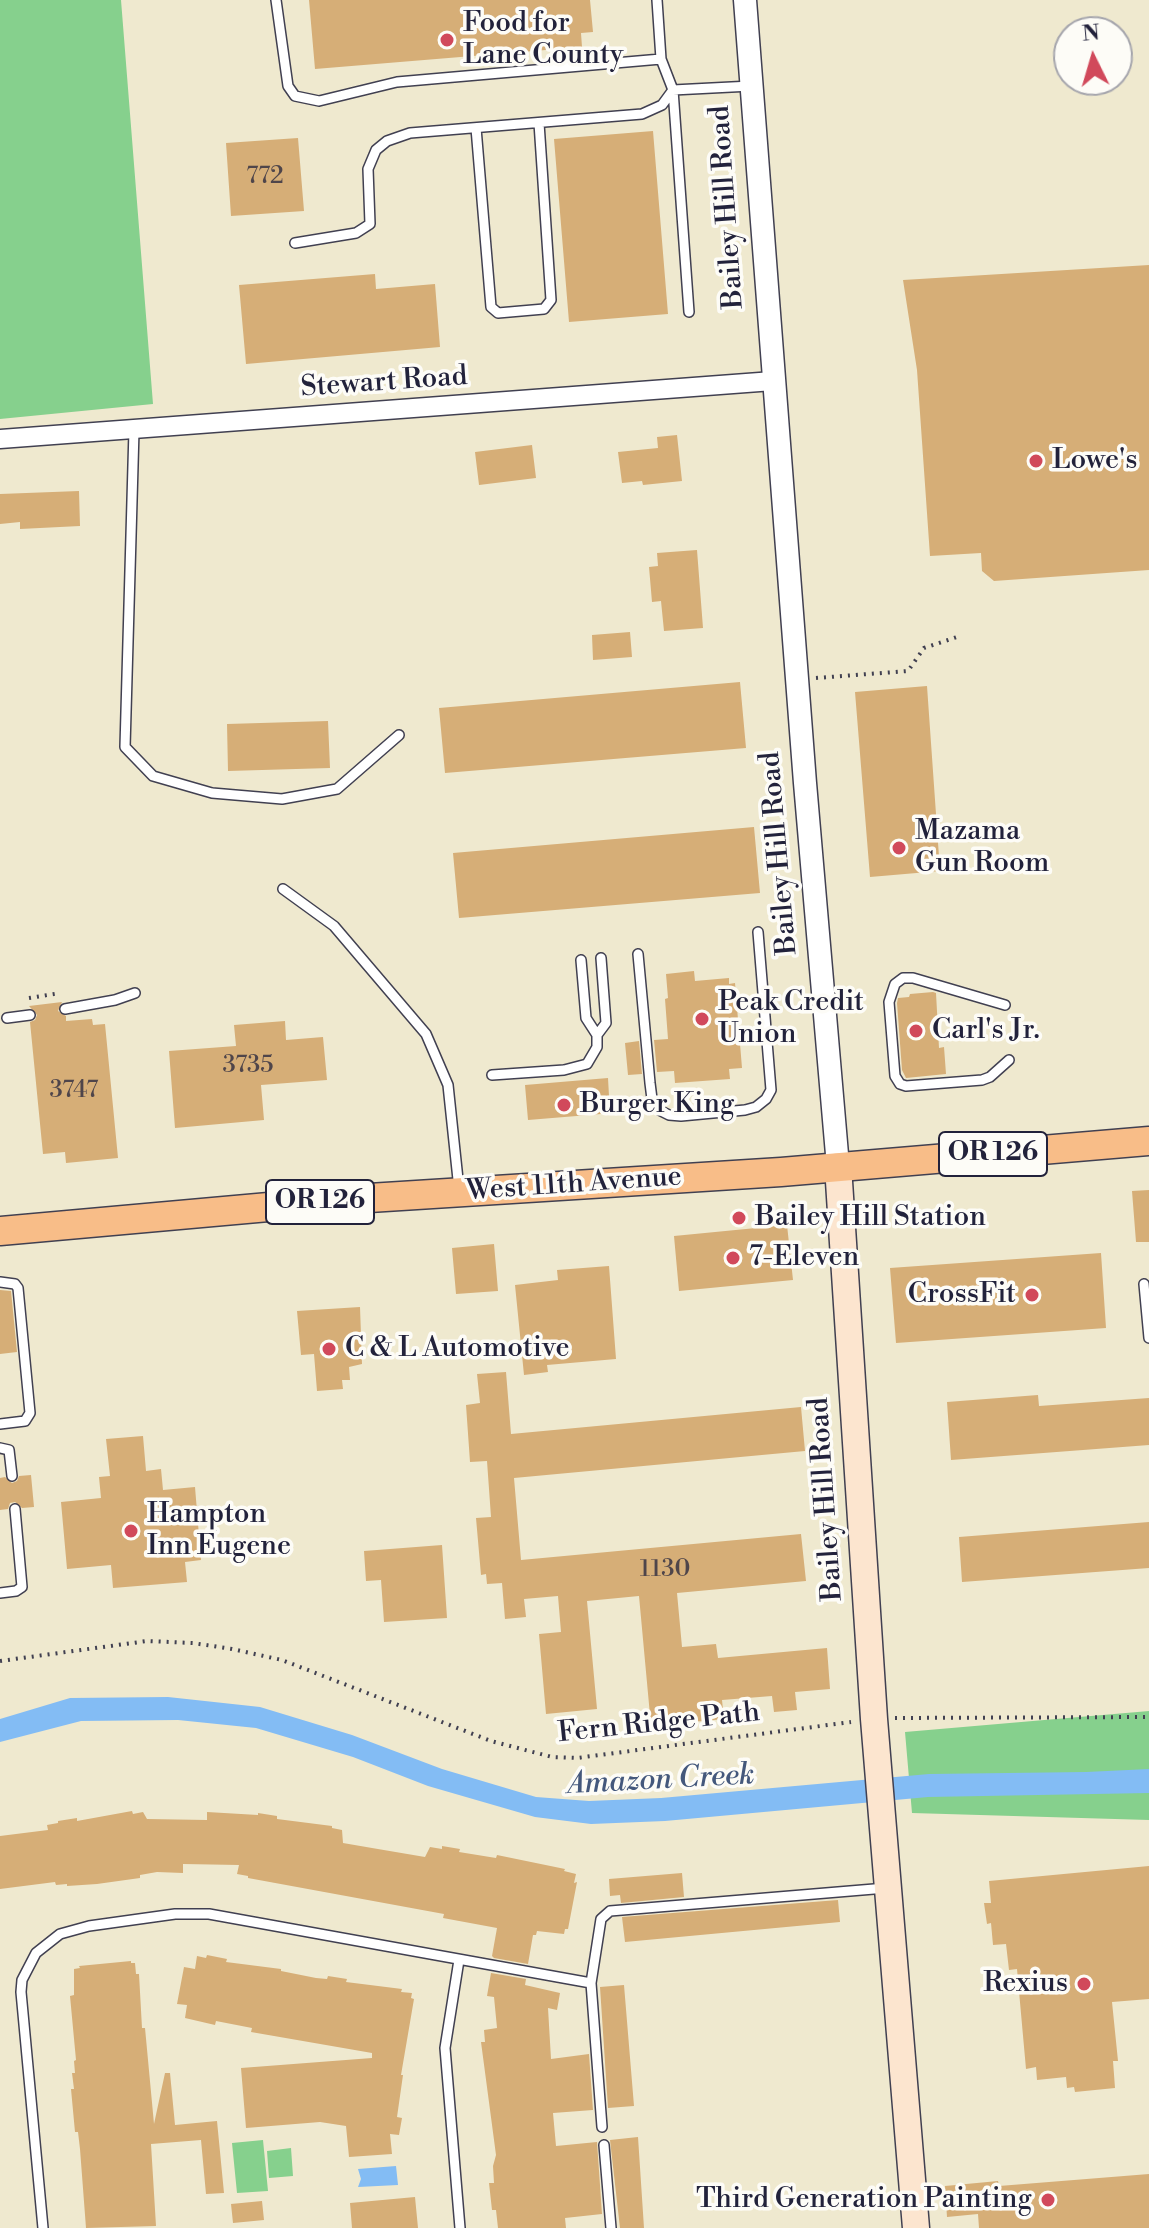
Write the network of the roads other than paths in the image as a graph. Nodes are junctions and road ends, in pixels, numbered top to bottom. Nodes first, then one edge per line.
1 (276, 0) edge
2 (657, 0) edge
3 (745, 0) edge
4 (661, 59) junction
5 (751, 86) junction
6 (673, 90) junction
7 (539, 123) junction
8 (476, 128) junction
9 (295, 243) dead end
10 (689, 312) dead end
11 (773, 381) junction
12 (134, 430) junction
13 (0, 439) edge
14 (399, 735) dead end
15 (283, 889) dead end
16 (758, 932) dead end
17 (638, 954) dead end
18 (601, 958) dead end
19 (581, 960) dead end
20 (135, 993) dead end
21 (1005, 1005) dead end
22 (65, 1009) dead end
23 (30, 1015) dead end
24 (7, 1018) dead end
25 (597, 1035) junction
26 (1009, 1060) dead end
27 (492, 1075) dead end
28 (1149, 1141) edge
29 (838, 1166) junction
30 (459, 1192) junction
31 (0, 1231) edge
32 (0, 1282) edge
33 (1144, 1284) dead end
34 (1149, 1338) edge
35 (0, 1424) edge
36 (0, 1448) edge
37 (12, 1476) dead end
38 (15, 1509) dead end
39 (0, 1593) edge
40 (888, 1888) junction
41 (459, 1960) junction
42 (591, 1983) junction
43 (602, 2127) dead end
44 (604, 2145) dead end
45 (43, 2228) edge
46 (460, 2228) edge
47 (611, 2228) edge
48 (916, 2228) edge

1 - 4 lane
2 - 4 lane
3 - 5 street, Bailey Hill Road
4 - 6 lane
5 - 6 lane
5 - 11 street, Bailey Hill Road
6 - 7 lane
6 - 10 lane
7 - 8 lane
7 - 8 lane
8 - 9 lane
11 - 12 street, Stewart Road
11 - 29 street, Bailey Hill Road
12 - 13 street, Stewart Road
12 - 14 lane
15 - 30 lane
16 - 17 lane
18 - 25 lane
19 - 25 lane
20 - 22 lane
21 - 26 lane
23 - 24 lane
25 - 27 lane
28 - 29 main road, West 11th Avenue / OR 126
29 - 30 main road, West 11th Avenue / OR 126
29 - 40 main road, Bailey Hill Road
30 - 31 main road, West 11th Avenue / OR 126
32 - 35 lane
33 - 34 lane
36 - 37 lane
38 - 39 lane
40 - 42 lane
40 - 48 main road, Bailey Hill Road
41 - 42 lane
41 - 45 lane
41 - 46 lane
42 - 43 lane
44 - 47 lane

